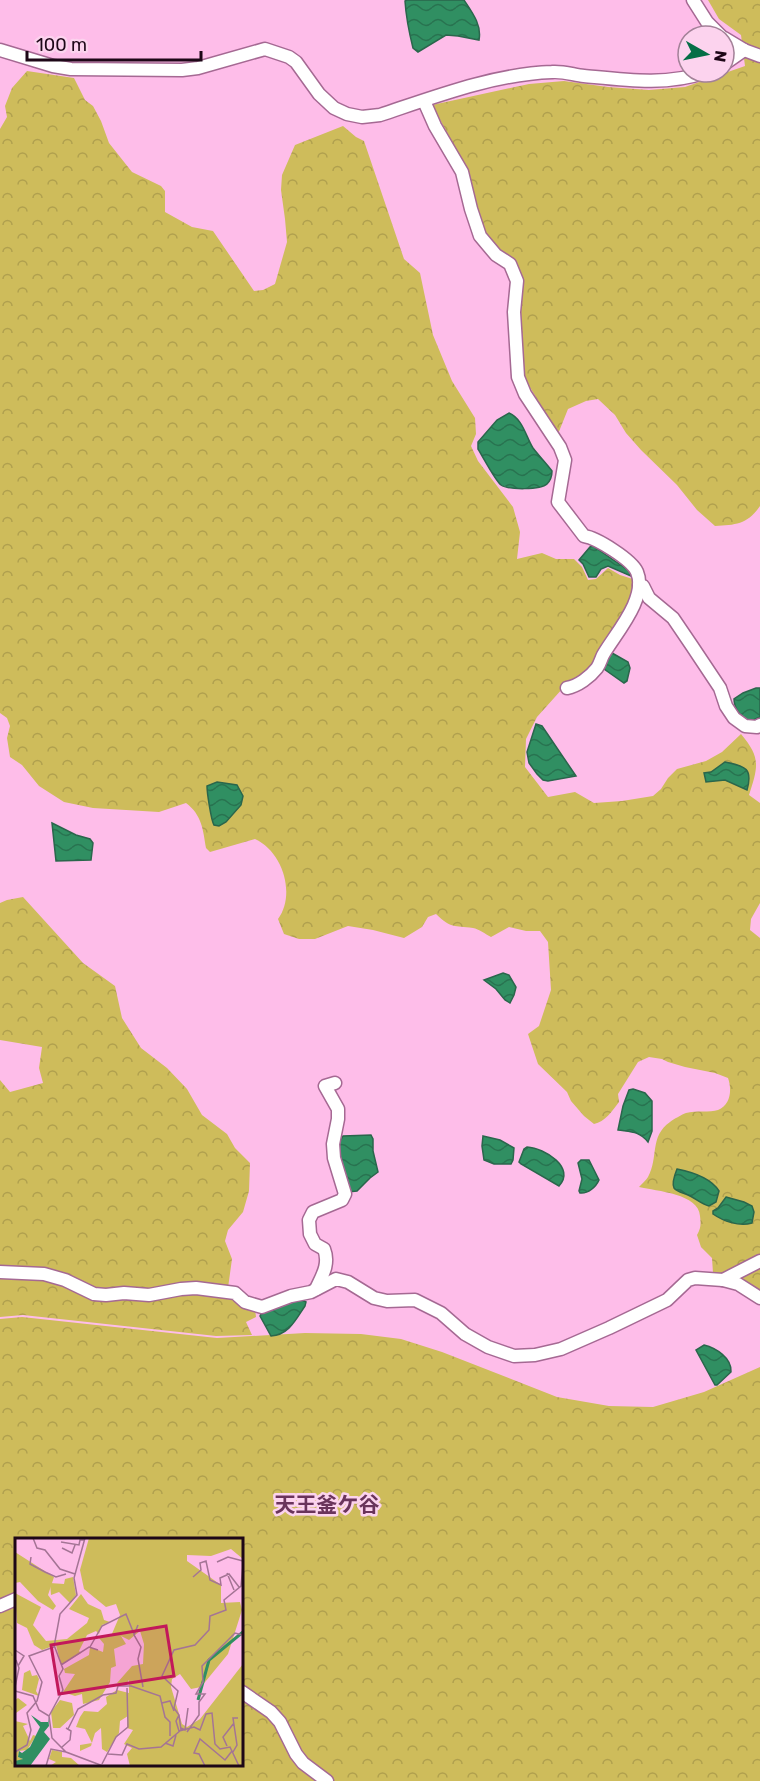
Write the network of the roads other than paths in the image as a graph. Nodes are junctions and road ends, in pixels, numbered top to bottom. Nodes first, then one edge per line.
1 (693, 0) edge
2 (708, 24) edge
3 (736, 45) edge
4 (0, 50) edge
5 (744, 50) junction
6 (736, 55) edge
7 (760, 56) edge
8 (676, 80) edge
9 (424, 101) junction
10 (639, 585) junction
11 (567, 688) dead end
12 (760, 725) edge
13 (335, 1083) dead end
14 (760, 1262) edge
15 (0, 1272) edge
16 (723, 1280) junction
17 (316, 1289) junction
18 (760, 1298) edge
19 (15, 1599) edge
20 (0, 1606) edge
21 (243, 1693) edge
22 (327, 1781) edge

1 - 2 street
3 - 5 street
4 - 9 street
5 - 6 street
5 - 7 street
8 - 9 street
9 - 10 street
10 - 11 street
10 - 12 street
13 - 17 street
14 - 16 street
15 - 17 street
16 - 17 street
16 - 18 street
19 - 20 street
21 - 22 street

